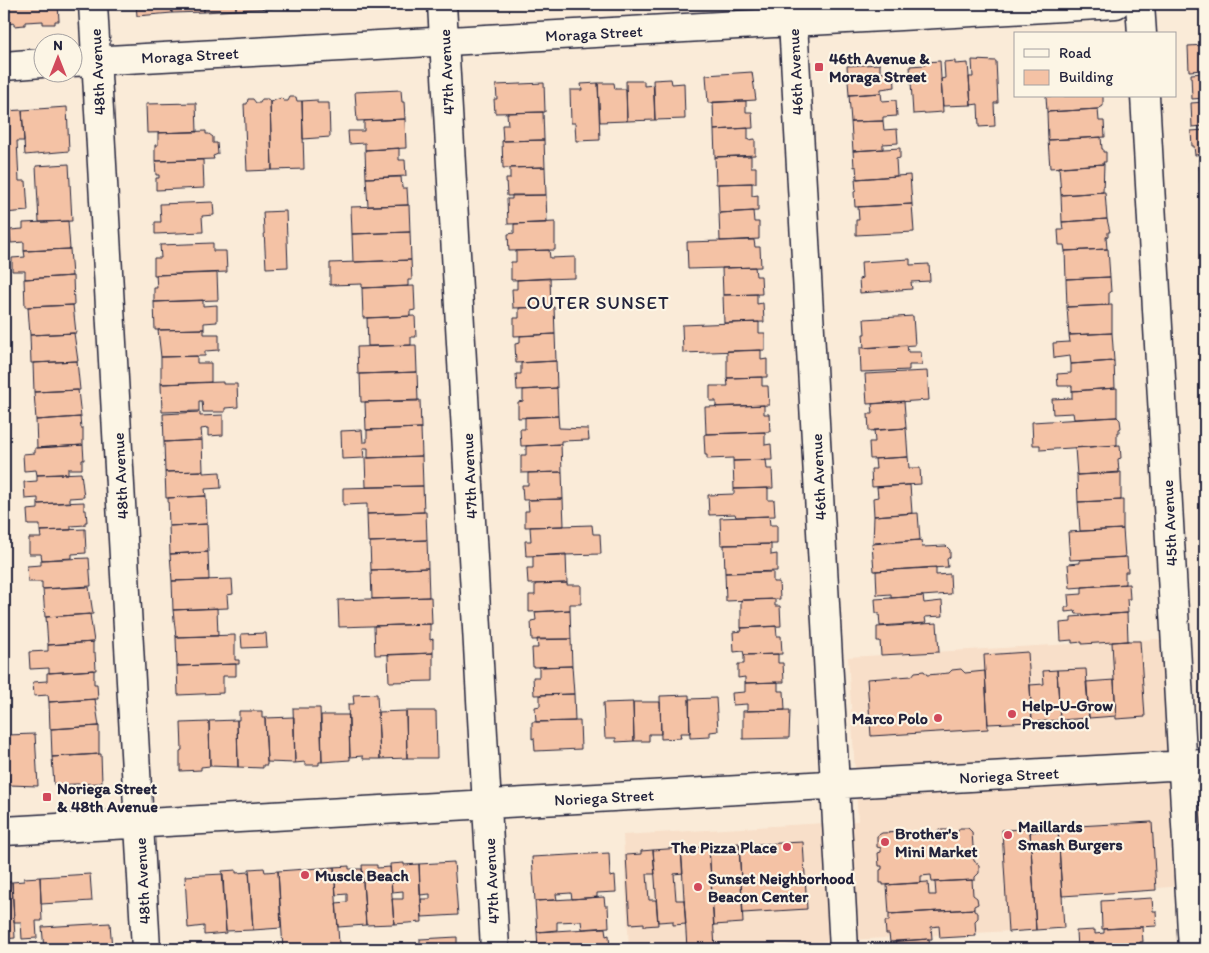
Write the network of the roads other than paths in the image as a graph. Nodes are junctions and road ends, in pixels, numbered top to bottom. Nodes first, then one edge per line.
1 (93, 4) edge
2 (442, 4) edge
3 (1116, 4) edge
4 (1140, 4) edge
5 (792, 13) edge
6 (1142, 32) edge
7 (444, 41) junction
8 (84, 61) edge
9 (32, 65) edge
10 (4, 66) edge
11 (1145, 98) edge
12 (1194, 765) edge
13 (835, 784) junction
14 (487, 804) junction
15 (139, 823) junction
16 (4, 831) edge
17 (146, 949) edge
18 (495, 949) edge
19 (844, 949) edge
20 (1193, 949) edge

1 - 8 street, 48th Avenue
2 - 7 street, 47th Avenue
3 - 5 street, Moraga Street
4 - 6 street
5 - 7 street, Moraga Street
5 - 13 street, 46th Avenue
7 - 8 street, Moraga Street
7 - 14 street, 47th Avenue
8 - 15 street, 48th Avenue
9 - 10 street
11 - 12 street, 45th Avenue
12 - 13 street, Noriega Street
12 - 20 street, 45th Avenue
13 - 14 street, Noriega Street
13 - 19 street, 46th Avenue
14 - 15 street, Noriega Street
14 - 18 street, 47th Avenue
15 - 16 street, Noriega Street
15 - 17 street, 48th Avenue

